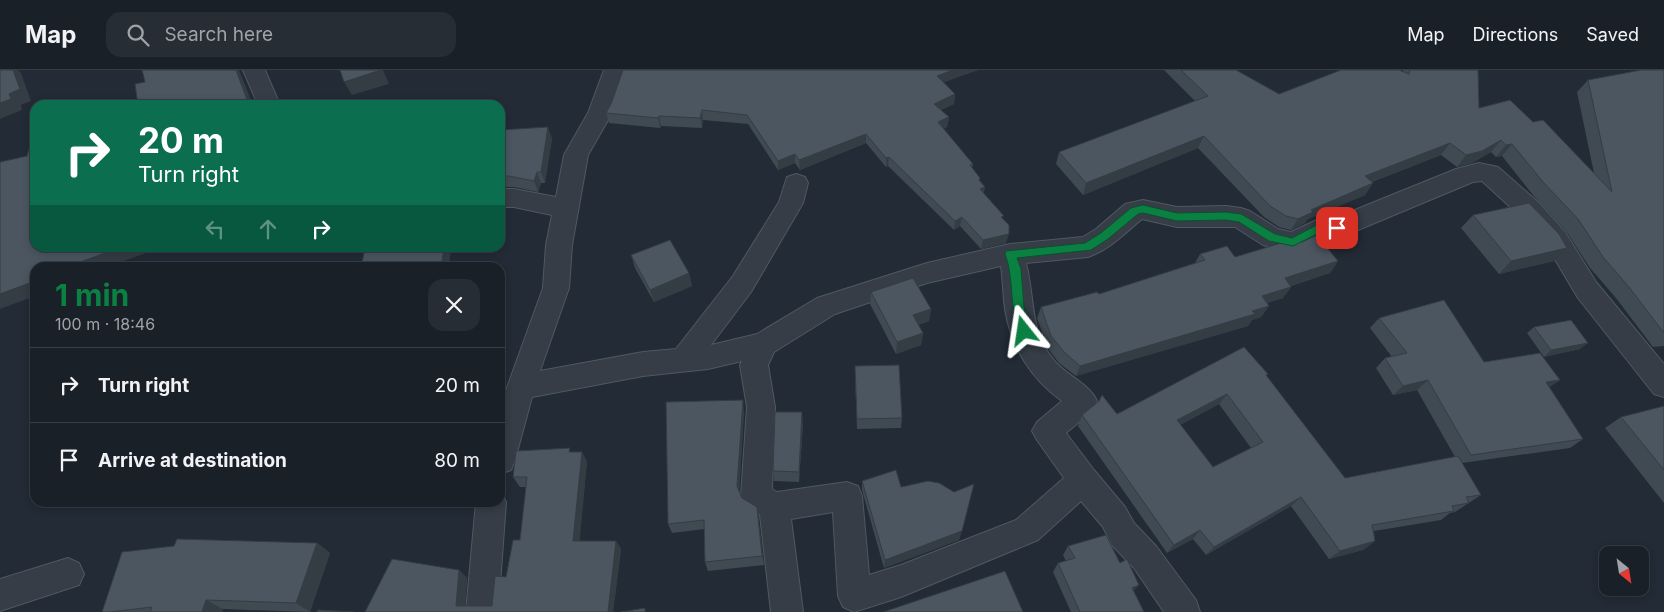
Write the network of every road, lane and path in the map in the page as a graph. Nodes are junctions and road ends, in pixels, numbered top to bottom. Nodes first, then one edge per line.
1 (254, 70) edge
2 (615, 70) edge
3 (267, 100) edge
4 (796, 183) dead end
5 (505, 198) edge
6 (566, 210) junction
7 (1010, 254) junction
8 (764, 344) junction
9 (682, 360) junction
10 (1664, 385) edge
11 (520, 387) junction
12 (505, 442) edge
13 (1083, 480) junction
14 (491, 507) edge
15 (774, 507) junction
16 (68, 574) dead end
17 (0, 595) edge
18 (482, 612) edge
19 (787, 612) edge
20 (1184, 612) edge

1 - 3 street
2 - 6 street
4 - 9 street
5 - 6 street
6 - 11 street
7 - 8 street
7 - 10 street
7 - 13 street
8 - 9 street
8 - 15 street
9 - 11 street
11 - 12 street
13 - 15 street
13 - 20 street
14 - 18 street
15 - 19 street
16 - 17 street

